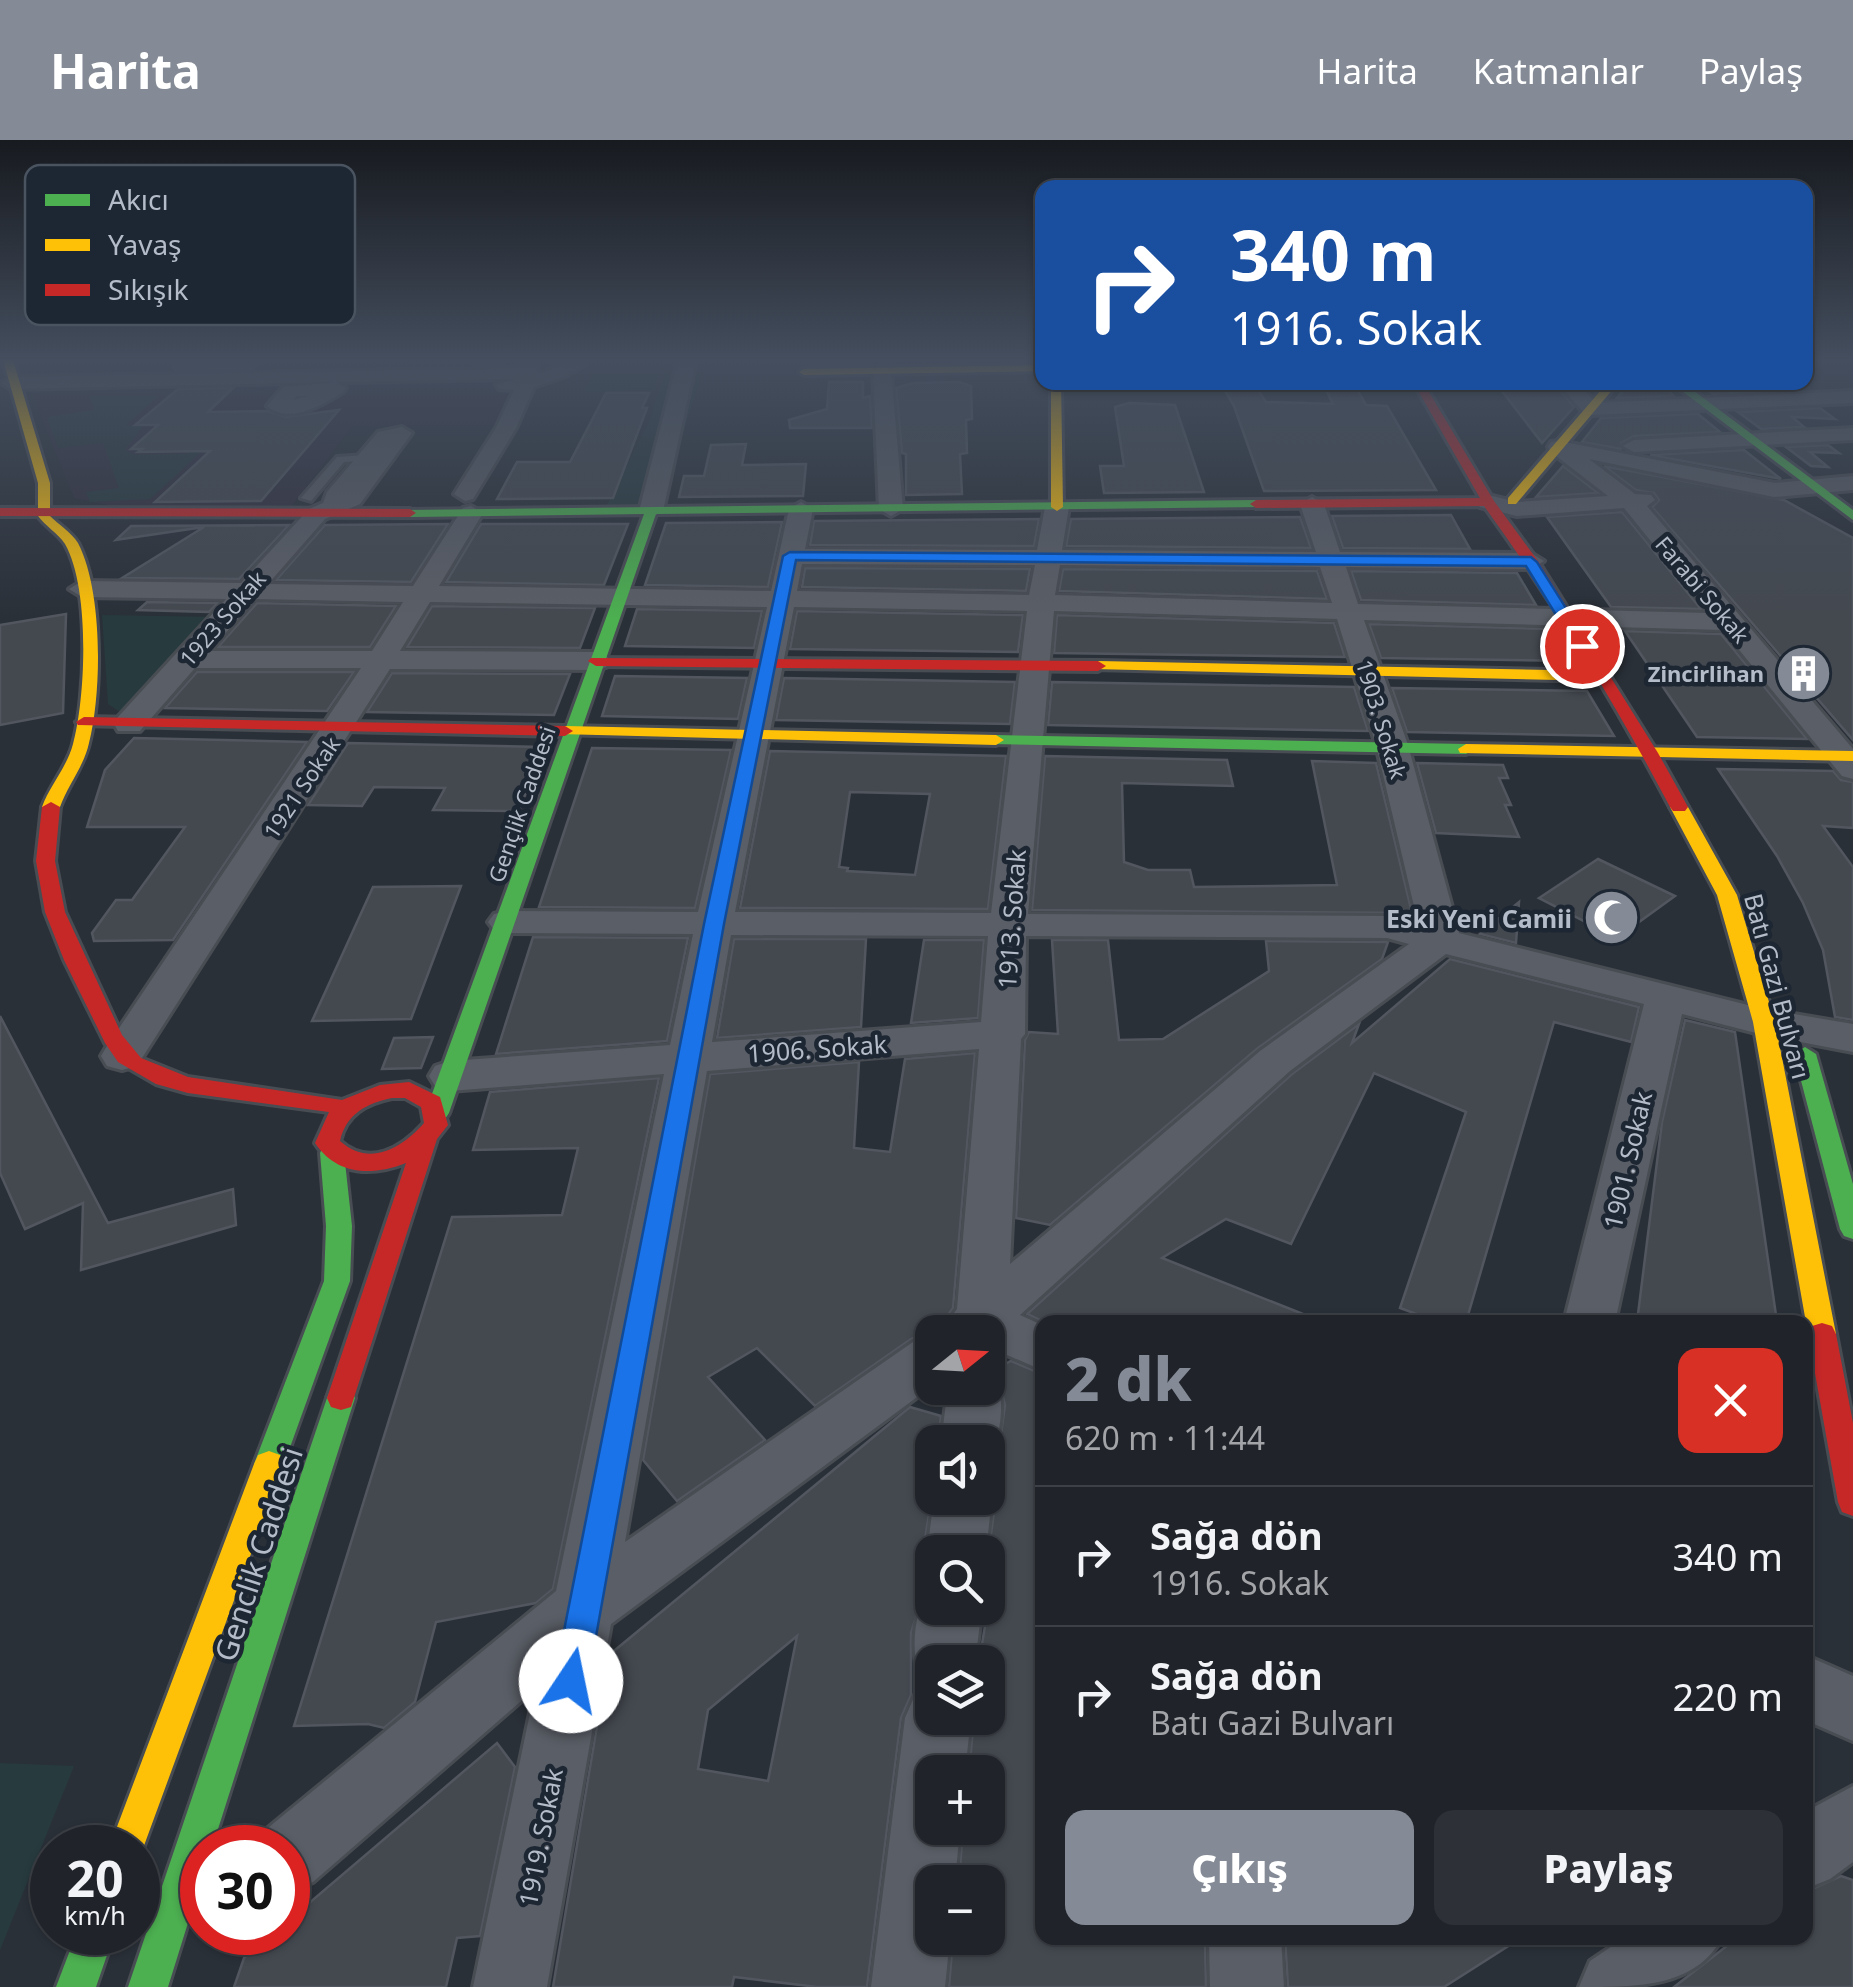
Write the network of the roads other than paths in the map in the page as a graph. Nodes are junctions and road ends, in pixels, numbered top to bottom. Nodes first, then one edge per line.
1 (29, 446) edge
2 (377, 446) edge
3 (392, 446) edge
4 (496, 446) edge
5 (666, 446) edge
6 (889, 446) edge
7 (1057, 446) edge
8 (1464, 446) edge
9 (1474, 446) edge
10 (1581, 446) edge
11 (1758, 446) edge
12 (1559, 447) junction
13 (1853, 483) edge
14 (1810, 486) junction
15 (1775, 490) junction
16 (1630, 500) junction
17 (468, 503) junction
18 (1312, 504) junction
19 (1506, 504) junction
20 (44, 506) junction
21 (320, 506) junction
22 (1058, 506) junction
23 (801, 509) junction
24 (891, 509) junction
25 (651, 511) junction
26 (0, 512) edge
27 (1853, 516) edge
28 (72, 517) junction
29 (790, 556) junction
30 (1050, 556) junction
31 (1330, 559) junction
32 (1531, 562) junction
33 (82, 589) junction
34 (245, 591) junction
35 (423, 594) junction
36 (617, 598) junction
37 (779, 602) junction
38 (1041, 603) junction
39 (1347, 610) junction
40 (1575, 617) junction
41 (1730, 622) junction
42 (186, 659) junction
43 (381, 660) junction
44 (596, 661) junction
45 (766, 662) junction
46 (1035, 665) junction
47 (1369, 671) junction
48 (1603, 676) junction
49 (84, 722) junction
50 (128, 724) junction
51 (340, 727) junction
52 (572, 732) junction
53 (754, 735) junction
54 (1028, 740) junction
55 (1392, 745) junction
56 (1650, 753) junction
57 (1674, 753) junction
58 (1849, 760) edge
59 (1704, 802) dead end
60 (507, 922) junction
61 (714, 924) junction
62 (1008, 927) junction
63 (1441, 939) junction
64 (1666, 997) junction
65 (1785, 1019) junction
66 (1004, 1034) junction
67 (1853, 1038) edge
68 (122, 1056) junction
69 (690, 1058) junction
70 (443, 1095) junction
71 (343, 1108) junction
72 (426, 1140) junction
73 (332, 1153) junction
74 (1853, 1229) edge
75 (978, 1315) edge
76 (993, 1315) edge
77 (1590, 1315) edge
78 (1005, 1337) edge
79 (1035, 1346) edge
80 (915, 1369) edge
81 (1853, 1502) edge
82 (586, 1605) junction
83 (1813, 1690) edge
84 (1853, 1708) edge
85 (936, 1735) edge
86 (1853, 1820) edge
87 (136, 1825) edge
88 (310, 1838) edge
89 (1813, 1848) edge
90 (160, 1925) edge
91 (1245, 1945) edge
92 (1676, 1945) edge
93 (148, 1955) edge
94 (76, 1987) edge
95 (510, 1987) edge
96 (908, 1987) edge
97 (1247, 1987) edge
98 (1616, 1987) edge

1 - 20 street
2 - 21 street
3 - 21 street
4 - 17 street, 1921 Sokak
5 - 25 street
6 - 24 street
7 - 22 street
8 - 19 street, Batı Gazi Bulvarı
9 - 19 street, Batı Gazi Bulvarı
10 - 12 street
11 - 14 street
12 - 15 street
12 - 16 street, Farabi Sokak
12 - 19 street
13 - 14 street
14 - 15 street
14 - 27 street
15 - 16 street
16 - 19 street
16 - 41 street, Farabi Sokak
17 - 21 street
17 - 25 street
17 - 35 street, 1921 Sokak
18 - 19 street
18 - 22 street
18 - 31 street, 1903. Sokak
19 - 32 street, Batı Gazi Bulvarı
19 - 40 street, Batı Gazi Bulvarı
20 - 26 street
20 - 26 street
20 - 28 street
20 - 28 street
20 - 33 street
21 - 28 street
21 - 34 street, 1923 Sokak
22 - 24 street
22 - 30 street, 1913. Sokak
23 - 24 street
23 - 25 street
23 - 29 street, 1919. Sokak
25 - 36 street, Gençlik Caddesi
29 - 30 street
29 - 37 street, 1919. Sokak
30 - 31 street
30 - 38 street, 1913. Sokak
31 - 32 street
31 - 39 street, 1903. Sokak
32 - 40 street, Batı Gazi Bulvarı
33 - 34 street
33 - 49 street
34 - 35 street
34 - 42 street, 1923 Sokak
35 - 36 street
35 - 43 street, 1921 Sokak
36 - 37 street
36 - 44 street, Gençlik Caddesi
37 - 38 street
37 - 45 street, 1919. Sokak
38 - 39 street
38 - 46 street, 1913. Sokak
39 - 40 street
39 - 47 street, 1903. Sokak
40 - 41 street
40 - 48 street, Batı Gazi Bulvarı
40 - 57 street, Batı Gazi Bulvarı
41 - 58 street, Farabi Sokak
42 - 43 street
42 - 50 street, 1923 Sokak
43 - 44 street
43 - 51 street, 1921 Sokak
44 - 45 street
44 - 52 street, Gençlik Caddesi
45 - 46 street
45 - 53 street, 1919. Sokak
46 - 47 street
46 - 54 street, 1913. Sokak
47 - 48 street
47 - 55 street, 1903. Sokak
48 - 56 street, Batı Gazi Bulvarı
49 - 50 street
49 - 68 street
50 - 51 street
51 - 52 street
51 - 68 street, 1921 Sokak
52 - 53 street
52 - 60 street, Gençlik Caddesi
53 - 54 street
53 - 61 street, 1919. Sokak
54 - 55 street
54 - 62 street, 1913. Sokak
55 - 56 street
55 - 63 street, 1903. Sokak
56 - 57 street
56 - 65 street, Batı Gazi Bulvarı
57 - 58 street
57 - 59 street, Batı Gazi Bulvarı
60 - 61 street
60 - 70 street, Gençlik Caddesi
61 - 62 street
61 - 69 street, 1919. Sokak
62 - 63 street
62 - 66 street, 1913. Sokak
63 - 64 street
63 - 76 street
64 - 65 street
64 - 77 street, 1901. Sokak
65 - 67 street
65 - 74 street, Batı Gazi Bulvarı
65 - 81 street, Batı Gazi Bulvarı
66 - 69 street, 1906. Sokak
66 - 75 street, 1913. Sokak
68 - 71 street
69 - 70 street, 1906. Sokak
69 - 82 street, 1919. Sokak
70 - 71 street
70 - 72 street, Gençlik Caddesi
71 - 73 street, Genclik Caddesi
72 - 73 street
72 - 90 street, Genclik Caddesi
73 - 87 street, Genclik Caddesi
78 - 79 street
80 - 82 street
82 - 88 street
82 - 95 street, 1919. Sokak
83 - 84 street
85 - 96 street
86 - 89 street
91 - 97 street
92 - 98 street
93 - 94 street, Genclik Caddesi

